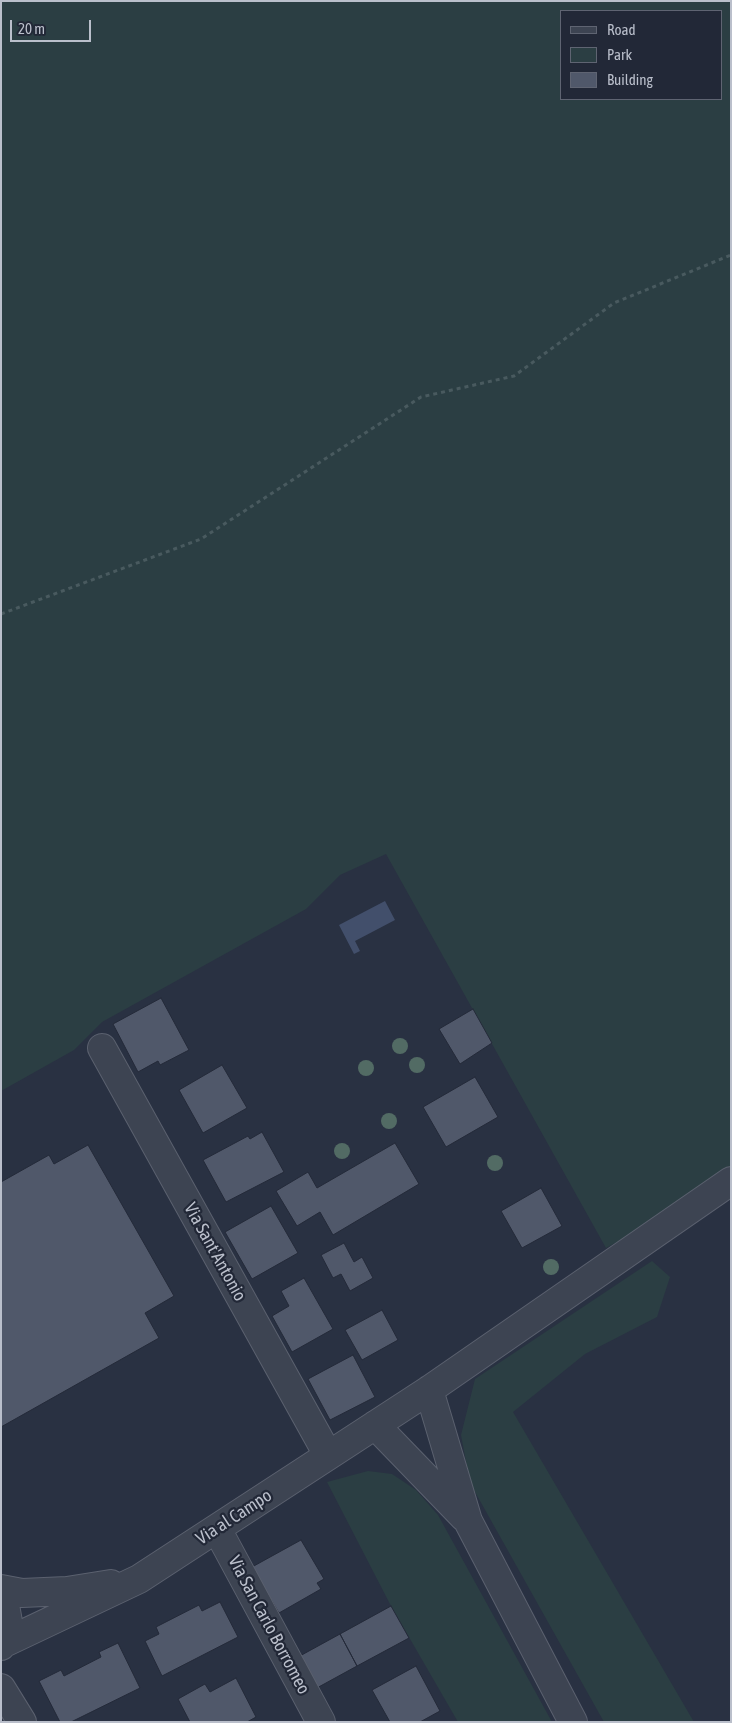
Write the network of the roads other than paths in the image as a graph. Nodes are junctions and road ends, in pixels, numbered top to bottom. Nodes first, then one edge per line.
1 (102, 1048) dead end
2 (731, 1181) edge
3 (429, 1390) junction
4 (374, 1425) junction
5 (328, 1456) junction
6 (468, 1521) junction
7 (217, 1529) junction
8 (139, 1579) junction
9 (1, 1589) edge
10 (1, 1596) edge
11 (2, 1645) edge
12 (1, 1688) edge
13 (22, 1722) edge
14 (321, 1722) edge
15 (574, 1722) edge

1 - 5 street, Via Sant'Antonio
2 - 3 street, Via al Campo
3 - 4 street, Via al Campo
3 - 6 street
4 - 5 street, Via al Campo
4 - 6 street
5 - 7 street, Via al Campo
6 - 15 street
7 - 8 street, Via al Campo
7 - 14 street, Via San Carlo Borromeo
8 - 9 street, Via al Campo
8 - 11 street, Via al Campo
10 - 11 street, Via al Campo
12 - 13 street

